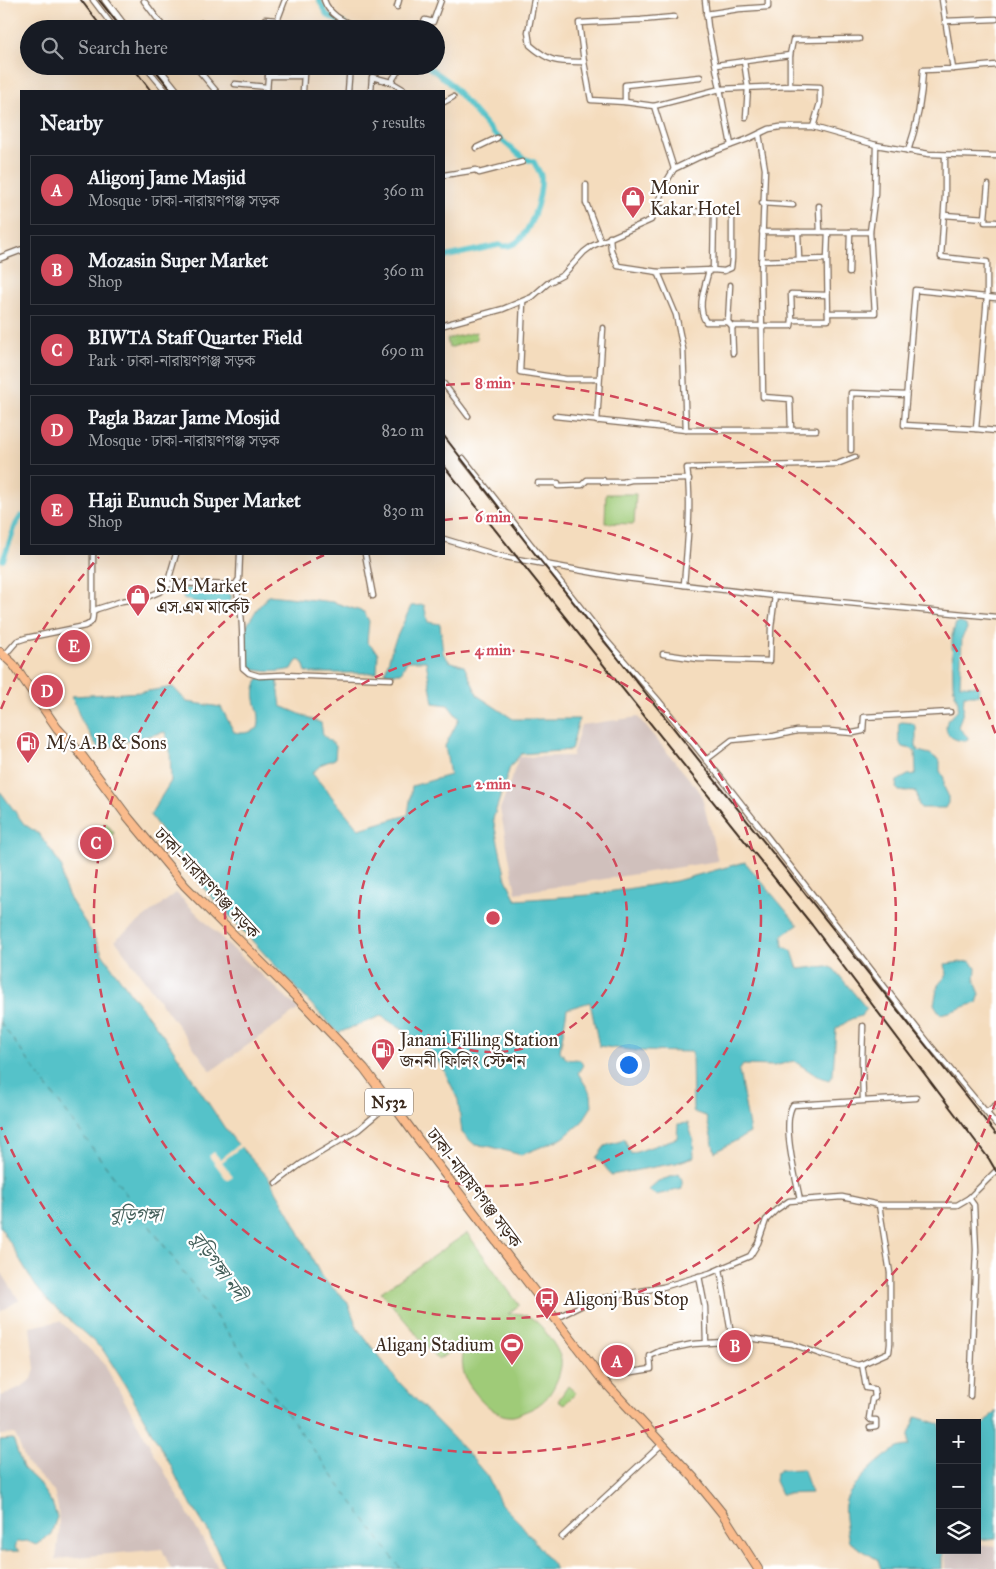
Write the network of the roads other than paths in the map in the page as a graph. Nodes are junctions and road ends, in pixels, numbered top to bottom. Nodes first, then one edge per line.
1 (93, 0) edge
2 (105, 0) edge
3 (284, 0) edge
4 (324, 0) edge
5 (399, 0) edge
6 (441, 0) edge
7 (534, 0) edge
8 (705, 0) edge
9 (768, 0) edge
10 (942, 0) edge
11 (144, 1) dead end
12 (397, 7) dead end
13 (706, 14) junction
14 (674, 17) dead end
15 (996, 18) edge
16 (108, 20) edge
17 (120, 20) edge
18 (158, 20) edge
19 (265, 20) edge
20 (276, 20) joint
21 (342, 20) edge
22 (434, 20) edge
23 (945, 21) junction
24 (860, 39) dead end
25 (790, 55) junction
26 (584, 62) junction
27 (744, 62) junction
28 (716, 65) junction
29 (996, 66) edge
30 (953, 69) junction
31 (153, 75) edge
32 (164, 75) edge
33 (202, 75) edge
34 (302, 75) edge
35 (304, 75) edge
36 (349, 75) edge
37 (395, 75) edge
38 (268, 76) joint
39 (700, 77) dead end
40 (391, 82) junction
41 (235, 84) dead end
42 (790, 86) junction
43 (748, 88) junction
44 (267, 89) edge
45 (720, 89) junction
46 (165, 90) edge
47 (176, 90) edge
48 (215, 90) edge
49 (303, 90) edge
50 (348, 90) edge
51 (371, 90) edge
52 (404, 90) edge
53 (453, 97) dead end
54 (445, 101) edge
55 (625, 102) junction
56 (654, 106) junction
57 (746, 117) dead end
58 (813, 127) junction
59 (759, 134) junction
60 (497, 138) dead end
61 (731, 145) junction
62 (876, 145) junction
63 (476, 148) dead end
64 (908, 151) junction
65 (945, 155) junction
66 (996, 156) edge
67 (522, 162) dead end
68 (674, 169) junction
69 (445, 175) edge
70 (586, 185) dead end
71 (988, 185) dead end
72 (762, 203) junction
73 (793, 205) dead end
74 (819, 206) dead end
75 (656, 208) junction
76 (714, 213) junction
77 (944, 215) junction
78 (985, 218) junction
79 (996, 222) edge
80 (762, 232) junction
81 (798, 232) junction
82 (820, 232) junction
83 (828, 232) junction
84 (850, 232) junction
85 (870, 232) junction
86 (610, 237) junction
87 (601, 242) junction
88 (20, 250) edge
89 (0, 258) edge
90 (800, 259) junction
91 (827, 259) junction
92 (761, 261) junction
93 (711, 270) junction
94 (658, 272) junction
95 (849, 273) dead end
96 (730, 285) dead end
97 (827, 295) junction
98 (987, 297) junction
99 (996, 298) edge
100 (523, 302) junction
101 (828, 314) junction
102 (792, 320) junction
103 (730, 324) junction
104 (445, 325) edge
105 (762, 327) junction
106 (602, 328) dead end
107 (733, 353) dead end
108 (599, 379) junction
109 (445, 385) edge
110 (906, 395) junction
111 (468, 416) dead end
112 (555, 416) dead end
113 (597, 421) junction
114 (976, 429) junction
115 (686, 430) junction
116 (791, 430) junction
117 (816, 430) dead end
118 (996, 431) edge
119 (851, 450) dead end
120 (855, 457) dead end
121 (463, 458) dead end
122 (689, 479) junction
123 (538, 483) dead end
124 (445, 539) edge
125 (93, 555) edge
126 (176, 555) edge
127 (240, 555) edge
128 (365, 555) edge
129 (547, 564) junction
130 (167, 585) junction
131 (235, 585) junction
132 (684, 585) junction
133 (373, 596) dead end
134 (775, 596) junction
135 (94, 611) junction
136 (996, 617) edge
137 (2, 654) edge
138 (663, 654) dead end
139 (391, 678) dead end
140 (950, 712) dead end
141 (706, 760) junction
142 (863, 1026) dead end
143 (916, 1098) dead end
144 (863, 1100) junction
145 (390, 1103) junction
146 (996, 1104) edge
147 (987, 1112) junction
148 (996, 1124) edge
149 (996, 1171) edge
150 (276, 1183) dead end
151 (969, 1198) junction
152 (800, 1200) junction
153 (879, 1205) junction
154 (720, 1269) junction
155 (699, 1276) junction
156 (556, 1318) junction
157 (732, 1339) junction
158 (706, 1343) junction
159 (862, 1364) junction
160 (600, 1377) junction
161 (970, 1396) dead end
162 (870, 1428) dead end
163 (662, 1444) junction
164 (562, 1537) dead end
165 (758, 1569) edge

1 - 16 street
2 - 17 street
3 - 20 street
4 - 21 street
5 - 12 street
6 - 22 street
7 - 26 street
8 - 13 street
9 - 13 street
10 - 23 street
11 - 18 street
13 - 28 street
14 - 26 street
15 - 23 street
19 - 20 street
23 - 30 street
24 - 25 street
25 - 27 street
25 - 42 street
26 - 55 street
27 - 28 street
27 - 43 street
28 - 45 street
29 - 30 street
30 - 64 street
31 - 46 street
32 - 47 street
33 - 48 street
34 - 38 street
35 - 49 street
36 - 50 street
37 - 40 street
38 - 44 street
39 - 55 street
40 - 51 street
40 - 52 street
41 - 44 street
42 - 43 street
42 - 58 street
43 - 45 street
43 - 57 street
45 - 56 street
45 - 61 street
53 - 54 street
55 - 56 street
56 - 68 street
58 - 59 street
58 - 62 street
59 - 61 street
59 - 72 street
60 - 63 street
61 - 68 street
62 - 64 street
62 - 85 street
64 - 65 street
65 - 66 street
65 - 77 street
67 - 69 street
68 - 75 street
70 - 87 street
71 - 78 street
72 - 73 street
72 - 80 street
74 - 82 street
75 - 76 street
75 - 86 street
76 - 93 street
76 - 93 street
77 - 78 street
77 - 98 street
78 - 79 street
80 - 81 street
80 - 92 street
81 - 82 street
81 - 90 street
82 - 83 street
83 - 84 street
83 - 91 street
84 - 85 street
84 - 95 street
85 - 101 street
86 - 87 street
86 - 94 street
87 - 100 street
88 - 89 street
90 - 91 street
90 - 92 street
91 - 97 street
92 - 105 street
93 - 94 street
93 - 103 street
94 - 115 street
96 - 103 street
97 - 101 street
97 - 102 street
98 - 99 street
98 - 110 street
98 - 114 street
100 - 104 street
100 - 108 street
101 - 102 street
102 - 105 street
103 - 105 street
103 - 107 street
105 - 116 street
106 - 108 street
108 - 113 street
109 - 111 street
110 - 114 street
110 - 119 street
112 - 113 street
113 - 115 street
114 - 118 street
115 - 116 street
116 - 117 street
120 - 122 street
121 - 129 street
122 - 123 street
122 - 132 street
124 - 129 street
125 - 135 street
126 - 130 street
127 - 131 street
128 - 133 street
129 - 132 street
129 - 141 street
130 - 131 street
130 - 135 street
131 - 139 street
132 - 134 street
134 - 136 street
134 - 138 street
135 - 137 street
137 - 145 highway, ঢাকা-নারায়ণগঞ্জ সড়ক / N532
140 - 141 street
141 - 147 street
142 - 144 street
143 - 144 street
144 - 152 street
145 - 150 street
145 - 156 highway, ঢাকা-নারায়ণগঞ্জ সড়ক / N532
146 - 147 street
147 - 148 street
149 - 151 street
151 - 153 street
151 - 161 street
152 - 153 street
152 - 154 street
153 - 159 street
154 - 155 street
154 - 157 street
155 - 156 street
155 - 158 street
156 - 160 highway, ঢাকা-নারায়ণগঞ্জ সড়ক / N532
157 - 158 street
157 - 159 street
158 - 160 street
159 - 162 street
160 - 163 highway, ঢাকা-নারায়ণগঞ্জ সড়ক / N532
163 - 164 street
163 - 165 highway, ঢাকা-নারায়ণগঞ্জ সড়ক / N532

